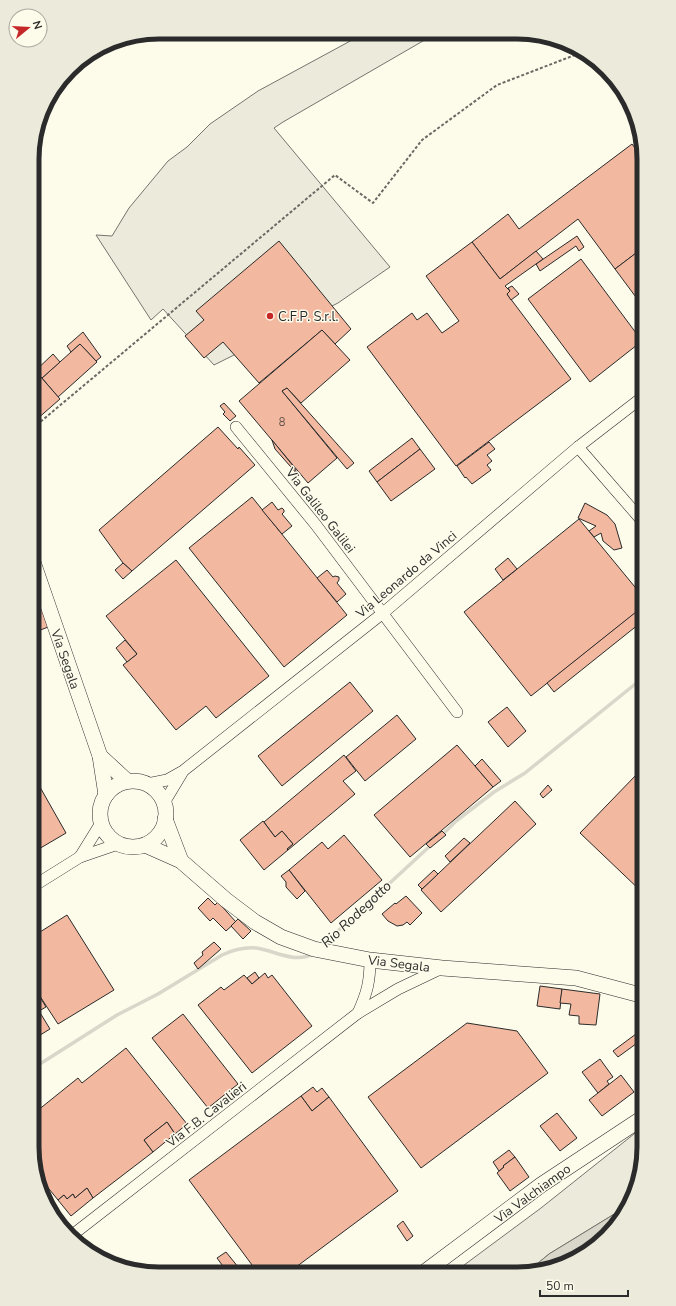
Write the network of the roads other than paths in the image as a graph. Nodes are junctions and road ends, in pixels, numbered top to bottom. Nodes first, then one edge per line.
1 (637, 401) edge
2 (236, 427) dead end
3 (578, 447) junction
4 (637, 515) edge
5 (39, 570) edge
6 (383, 613) junction
7 (456, 712) dead end
8 (100, 756) junction
9 (183, 771) junction
10 (127, 781) junction
11 (147, 784) junction
12 (106, 795) junction
13 (164, 803) junction
14 (165, 819) junction
15 (101, 823) junction
16 (118, 844) junction
17 (145, 845) junction
18 (80, 857) junction
19 (181, 861) junction
20 (39, 883) edge
21 (370, 960) junction
22 (442, 968) junction
23 (637, 994) edge
24 (358, 1013) junction
25 (637, 1120) edge
26 (76, 1233) edge
27 (431, 1267) edge

1 - 3 street, Via Leonardo da Vinci
2 - 6 street, Via Galileo Galilei
3 - 4 street
3 - 6 street, Via Leonardo da Vinci
5 - 8 street, Via Segala
6 - 7 street, Via Galileo Galilei
6 - 9 street, Via Leonardo da Vinci
8 - 10 street, Via Segala
8 - 12 street, Via Segala
9 - 11 street, Via Leonardo da Vinci
9 - 13 street, Via Leonardo da Vinci
10 - 11 street
10 - 12 street
11 - 13 street
12 - 15 street, Via Segala
13 - 14 street, Via Segala
14 - 17 street, Via Segala
14 - 19 street, Via Segala
15 - 16 street
15 - 18 street
16 - 17 street, Via Segala
16 - 18 street
17 - 19 street, Via Segala
18 - 20 street
19 - 21 street, Via Segala
21 - 22 street, Via Segala
21 - 24 street, Via F.B. Cavalieri
22 - 23 street, Via Segala
22 - 24 street, Via F.B. Cavalieri
24 - 26 street, Via F.B. Cavalieri
25 - 27 street, Via Valchiampo

